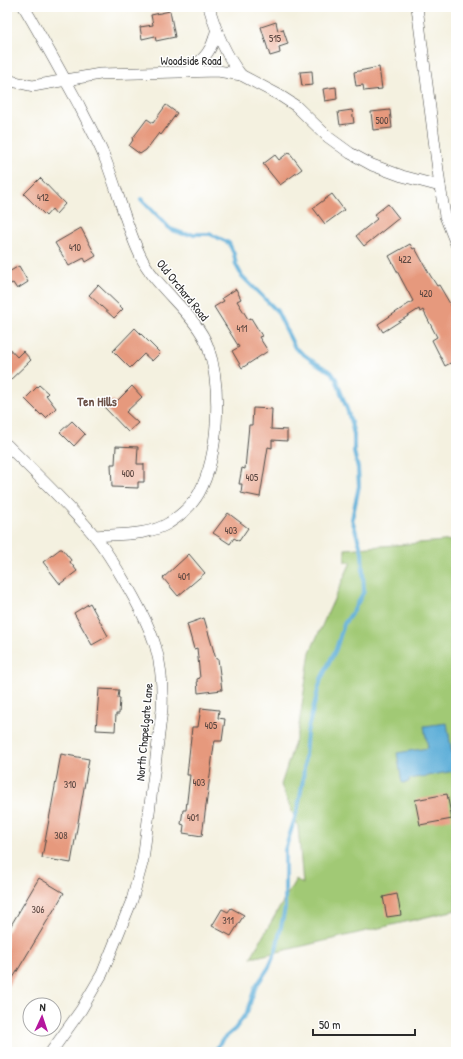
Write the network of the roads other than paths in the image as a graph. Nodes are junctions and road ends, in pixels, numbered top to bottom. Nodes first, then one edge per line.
1 (24, 7) edge
2 (209, 7) edge
3 (417, 7) edge
4 (216, 32) junction
5 (188, 72) junction
6 (241, 75) junction
7 (7, 80) edge
8 (66, 80) junction
9 (440, 186) junction
10 (456, 244) edge
11 (7, 445) edge
12 (95, 536) junction
13 (51, 1052) edge

1 - 8 street, Old Orchard Road
2 - 4 street
3 - 9 street
4 - 5 street
4 - 6 street
5 - 6 street, Woodside Road
5 - 8 street, Woodside Road
6 - 9 street, Woodside Road
7 - 8 street, Woodside Road
8 - 12 street, Old Orchard Road
9 - 10 street
11 - 12 street, North Chapelgate Lane
12 - 13 street, North Chapelgate Lane

